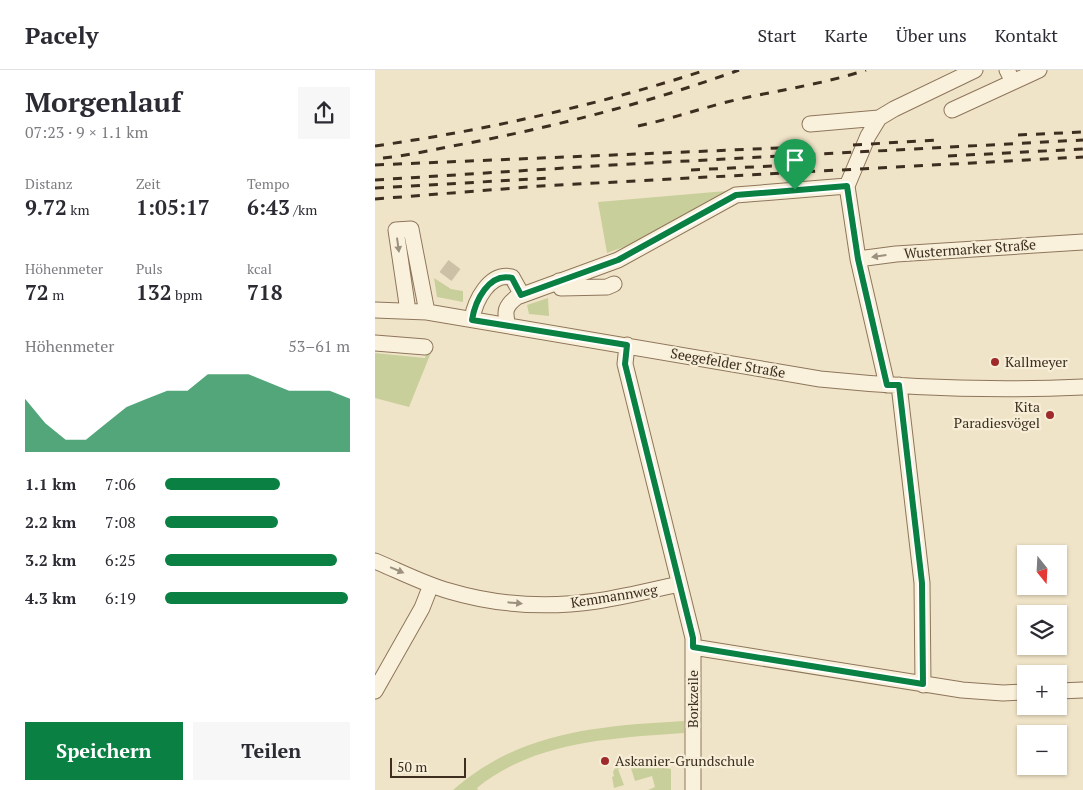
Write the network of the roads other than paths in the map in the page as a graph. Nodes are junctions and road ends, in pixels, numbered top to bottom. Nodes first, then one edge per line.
1 (975, 70) edge
2 (1039, 70) edge
3 (1010, 76) edge
4 (952, 110) dead end
5 (879, 118) junction
6 (810, 124) dead end
7 (847, 186) junction
8 (1083, 242) edge
9 (858, 259) junction
10 (559, 282) junction
11 (614, 284) dead end
12 (521, 295) junction
13 (375, 310) edge
14 (408, 311) junction
15 (427, 312) junction
16 (472, 320) junction
17 (508, 326) junction
18 (375, 343) edge
19 (627, 345) junction
20 (425, 347) dead end
21 (893, 385) junction
22 (1083, 387) edge
23 (375, 561) edge
24 (679, 584) junction
25 (431, 585) junction
26 (693, 647) junction
27 (923, 684) junction
28 (375, 690) edge
29 (1083, 690) edge
30 (1067, 691) edge
31 (1017, 692) edge
32 (693, 790) edge

1 - 5 street
2 - 3 street
3 - 4 street
5 - 6 street
5 - 7 street
7 - 9 street
7 - 10 street
8 -> 9 street, Wustermarker Straße
9 - 21 street
10 - 11 street
10 - 12 street
12 - 16 street
12 - 17 street
13 - 14 street, Seegefelder Straße
14 - 15 street, Seegefelder Straße
15 -> 14 street
15 - 16 street, Seegefelder Straße
16 - 17 street, Seegefelder Straße
17 - 19 street, Seegefelder Straße
18 - 20 street
19 - 21 street, Seegefelder Straße
19 - 24 street, Borkzeile
21 - 22 street, Seegefelder Straße
21 - 27 street
23 -> 25 street, Kemmannweg
25 -> 24 street, Kemmannweg
24 - 26 street, Borkzeile
25 - 28 street
26 - 27 street
26 - 32 street, Borkzeile
27 - 31 street
29 - 30 street

